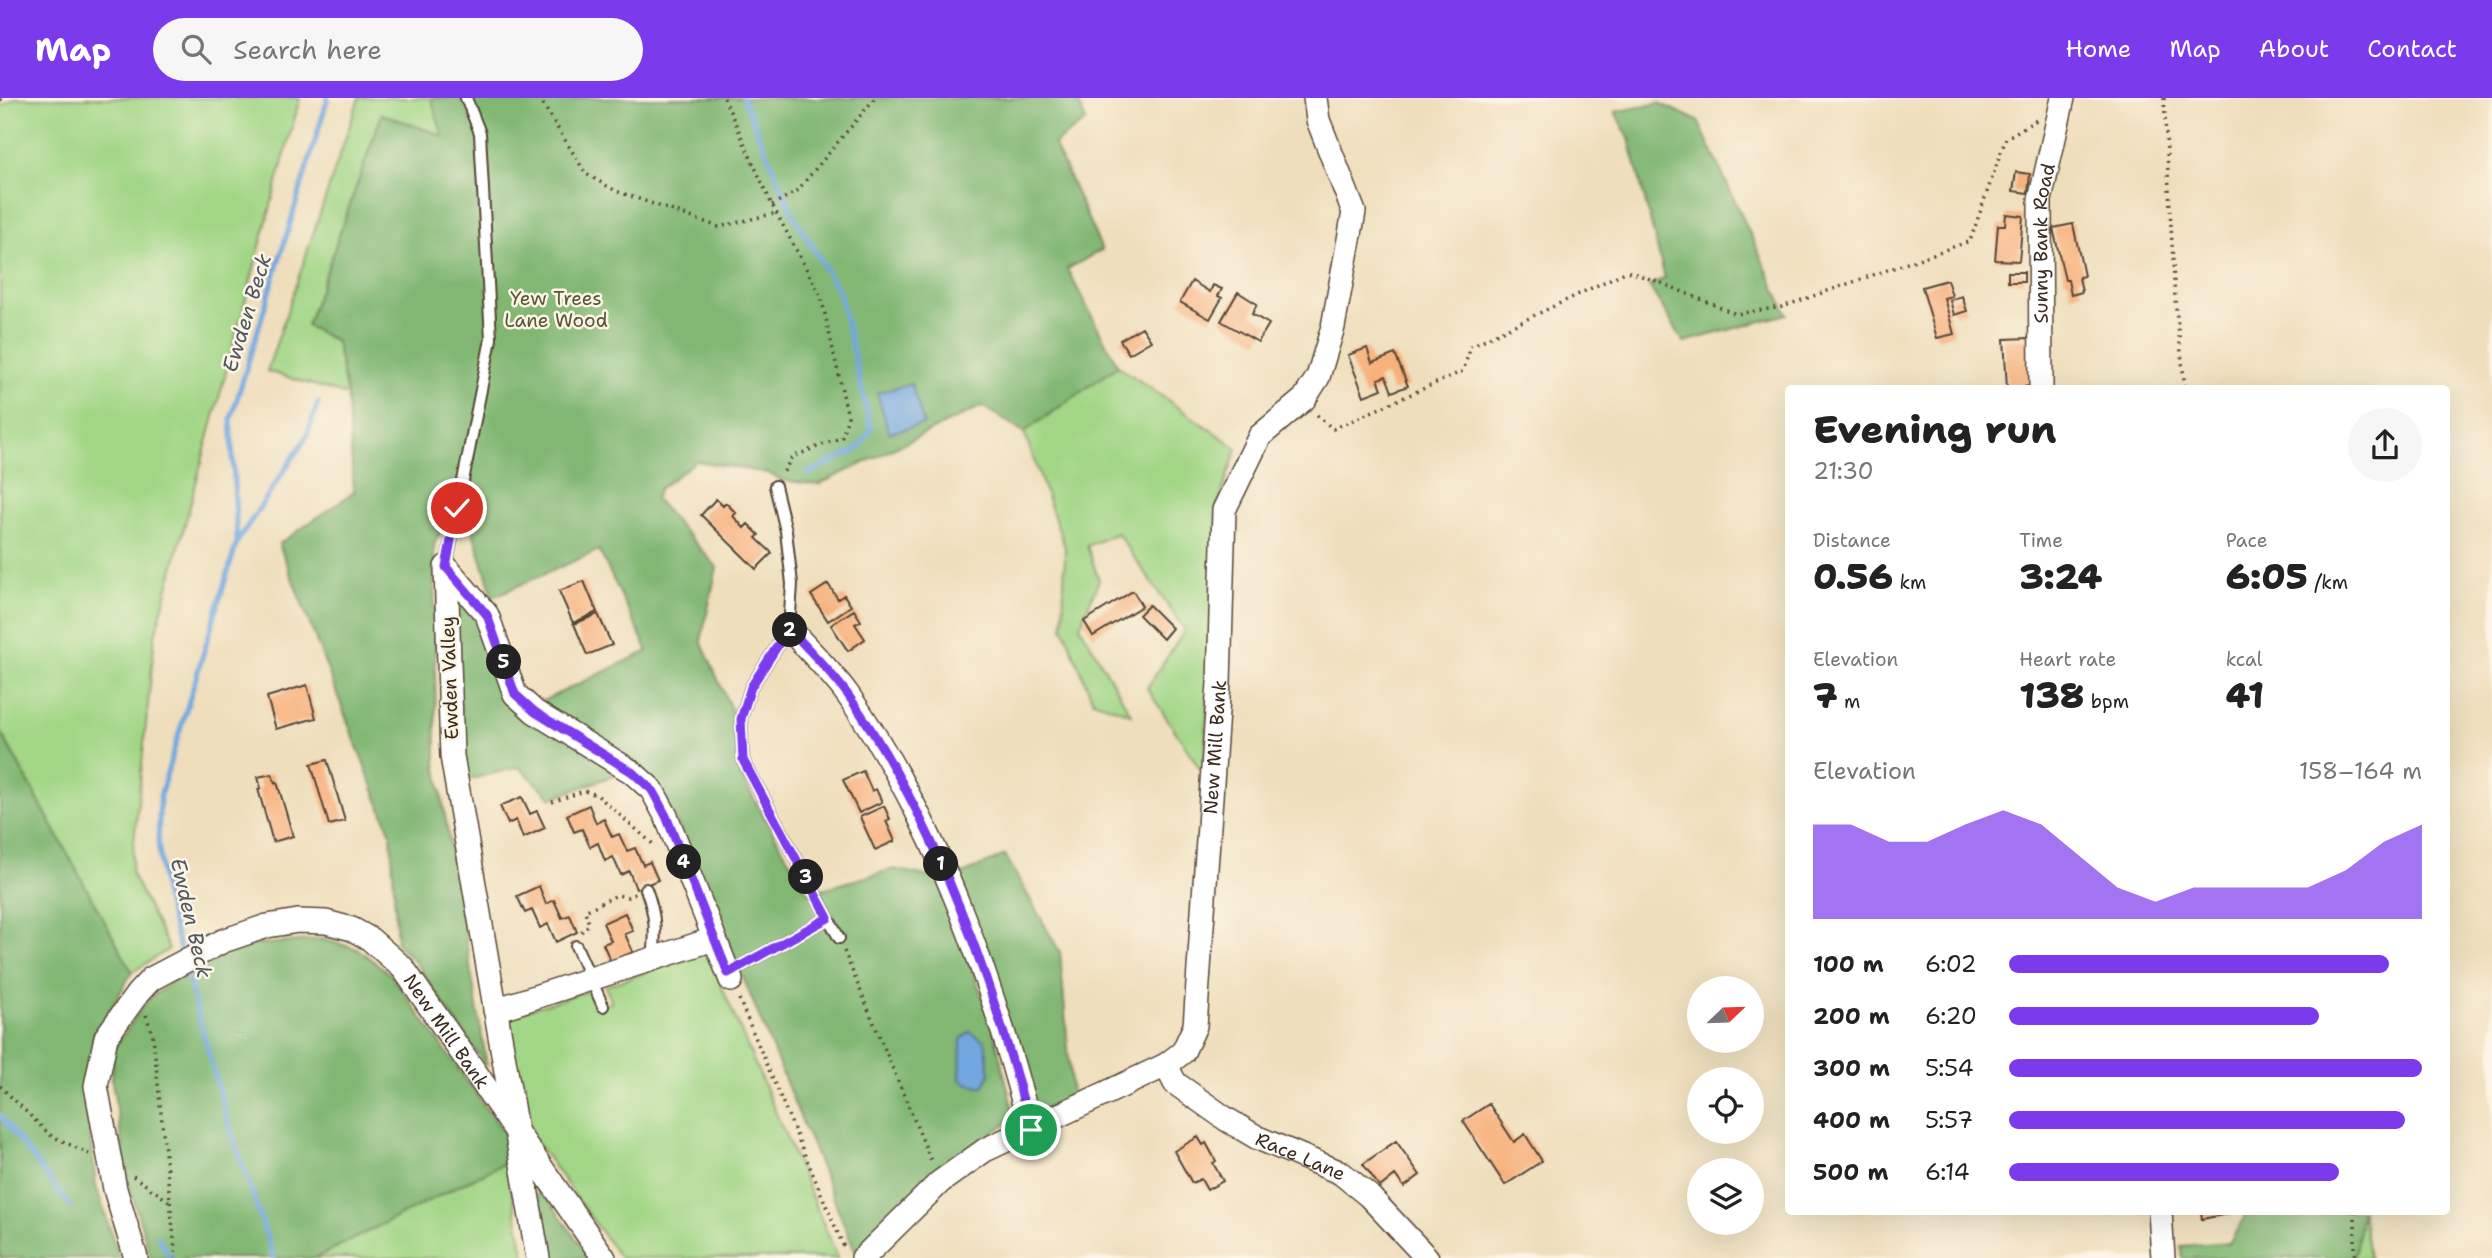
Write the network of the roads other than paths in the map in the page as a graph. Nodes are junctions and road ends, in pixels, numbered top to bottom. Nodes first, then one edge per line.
1 (466, 98) edge
2 (1315, 98) edge
3 (2062, 102) edge
4 (2041, 385) edge
5 (775, 486) road end
6 (446, 567) junction
7 (789, 628) junction
8 (646, 889) road end
9 (828, 918) junction
10 (838, 938) road end
11 (715, 939) junction
12 (576, 946) road end
13 (653, 960) junction
14 (730, 976) joint
15 (590, 980) junction
16 (603, 1006) dead end
17 (495, 1010) junction
18 (1166, 1065) junction
19 (515, 1129) junction
20 (1031, 1130) junction
21 (2160, 1215) edge
22 (855, 1257) edge
23 (136, 1258) edge
24 (538, 1258) edge
25 (604, 1258) edge
26 (1427, 1258) edge
27 (2163, 1258) edge

1 - 6 lane
2 - 18 street, New Mill Bank
3 - 4 street, Sunny Bank Road
5 - 7 lane
6 - 11 street, Ewden Valley
6 - 17 street, Ewden Valley
7 - 9 lane
7 - 20 street
8 - 13 lane
9 - 10 lane
9 - 14 lane
11 - 13 street
11 - 14 street, Ewden Valley
12 - 15 lane
13 - 15 street
15 - 16 lane
15 - 17 street
17 - 19 street, Ewden Valley
18 - 20 street, New Mill Bank
18 - 26 street, Race Lane
19 - 23 street, New Mill Bank
19 - 24 street, Ewden Valley
19 - 25 street, New Mill Bank
20 - 22 street, New Mill Bank
21 - 27 street

